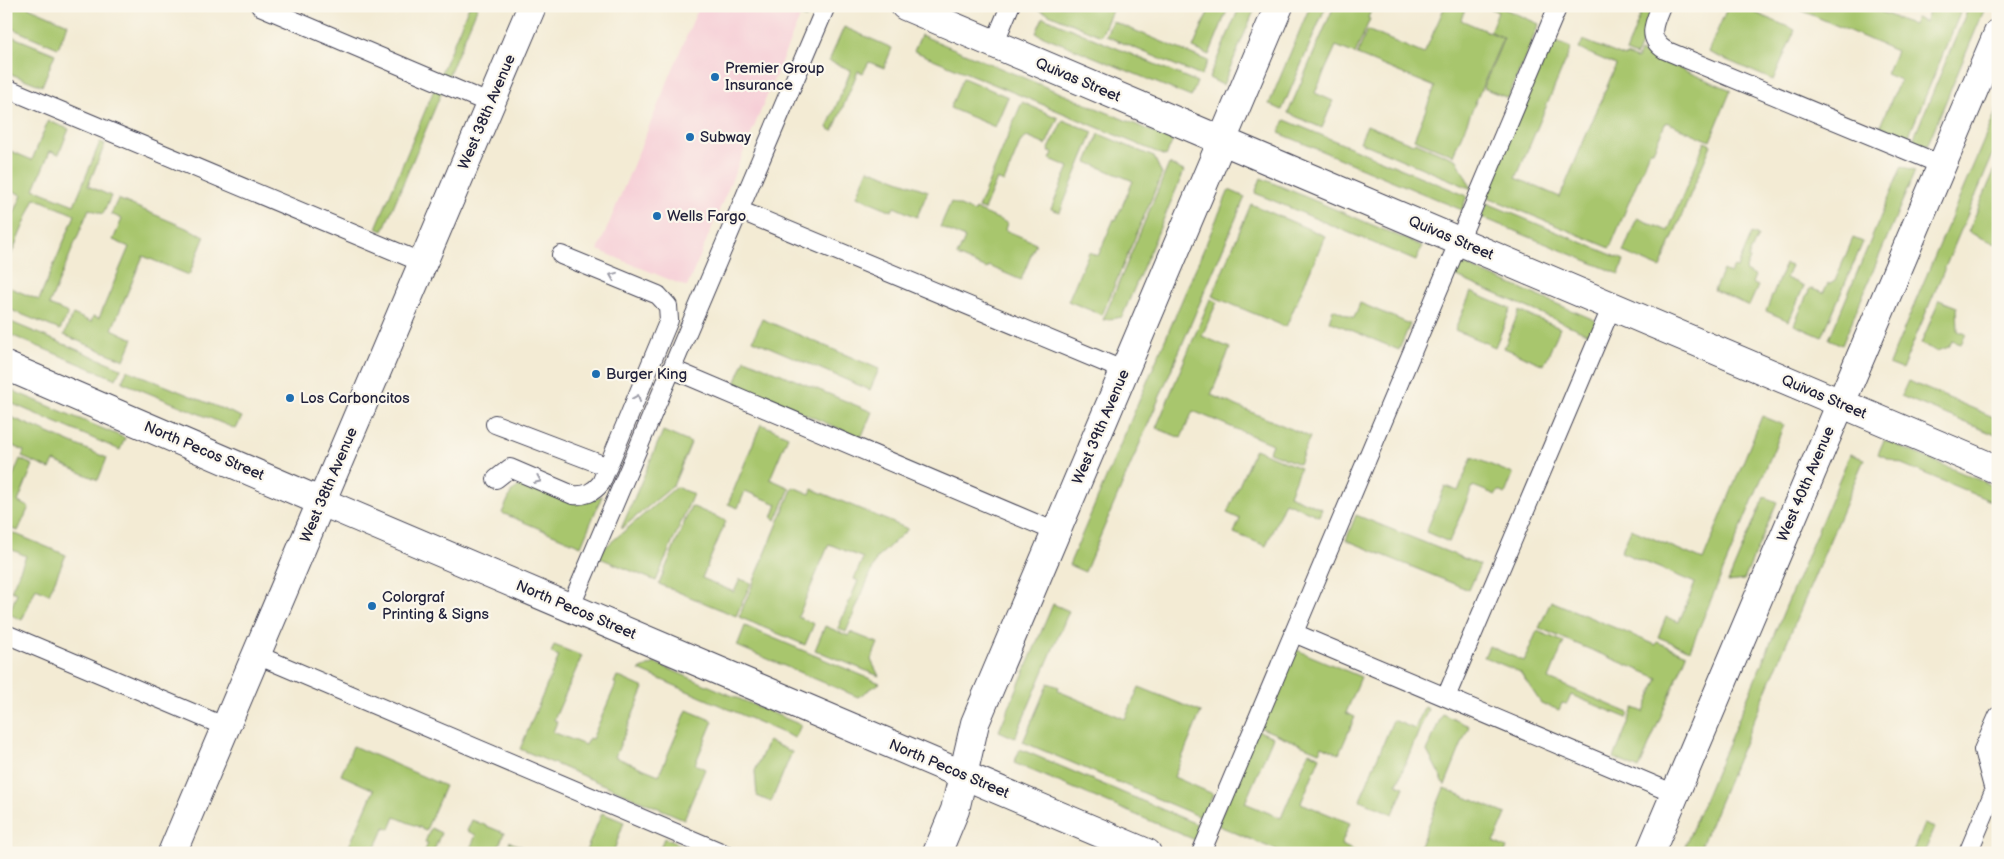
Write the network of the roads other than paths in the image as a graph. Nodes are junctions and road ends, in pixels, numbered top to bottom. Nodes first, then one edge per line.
1 (260, 6) edge
2 (532, 6) edge
3 (826, 6) edge
4 (905, 6) edge
5 (1010, 6) edge
6 (1280, 6) edge
7 (1558, 6) edge
8 (1661, 6) edge
9 (1998, 33) edge
10 (994, 44) junction
11 (6, 88) edge
12 (491, 104) junction
13 (1222, 141) junction
14 (1942, 165) junction
15 (739, 210) junction
16 (1459, 242) junction
17 (561, 255) dead end
18 (423, 263) junction
19 (1612, 306) junction
20 (6, 366) edge
21 (672, 369) junction
22 (1125, 371) junction
23 (1841, 404) junction
24 (495, 424) dead end
25 (608, 467) junction
26 (1998, 470) edge
27 (496, 479) dead end
28 (322, 502) junction
29 (1056, 532) junction
30 (570, 608) junction
31 (1294, 633) junction
32 (6, 634) edge
33 (257, 655) junction
34 (1446, 697) junction
35 (1998, 716) edge
36 (226, 727) junction
37 (964, 775) junction
38 (1996, 792) edge
39 (1675, 794) junction
40 (172, 853) edge
41 (723, 853) edge
42 (937, 853) edge
43 (1147, 853) edge
44 (1201, 853) edge
45 (1650, 853) edge
46 (1968, 853) edge

1 - 12 lane
2 - 12 street, West 38th Avenue
3 - 15 lane
4 - 10 street, Quivas Street
5 - 10 lane
6 - 13 street, West 39th Avenue
7 - 16 lane
8 - 14 lane
9 - 14 street, West 40th Avenue
10 - 13 street, Quivas Street
11 - 18 lane
12 - 18 street, West 38th Avenue
13 - 16 street, Quivas Street
13 - 22 street, West 39th Avenue
14 - 23 street, West 40th Avenue
15 - 21 lane
15 - 22 lane
16 - 19 street, Quivas Street
16 - 31 lane
25 -> 17 lane
18 - 28 street, West 38th Avenue
19 - 23 street, Quivas Street
19 - 34 lane
20 - 28 street, North Pecos Street
21 - 29 lane
21 - 30 lane
22 - 29 street, West 39th Avenue
23 - 26 street, Quivas Street
23 - 39 street, West 40th Avenue
24 - 25 lane
27 -> 25 lane
28 - 30 street, North Pecos Street
28 - 33 street, West 38th Avenue
29 - 37 street, West 39th Avenue
30 - 37 street, North Pecos Street
31 - 34 lane
31 - 44 lane
32 - 36 lane
33 - 36 street, West 38th Avenue
33 - 41 lane
34 - 39 lane
35 - 38 lane
36 - 40 street, West 38th Avenue
37 - 42 street, West 39th Avenue
37 - 43 street, North Pecos Street
38 - 46 lane
39 - 45 street, West 40th Avenue

